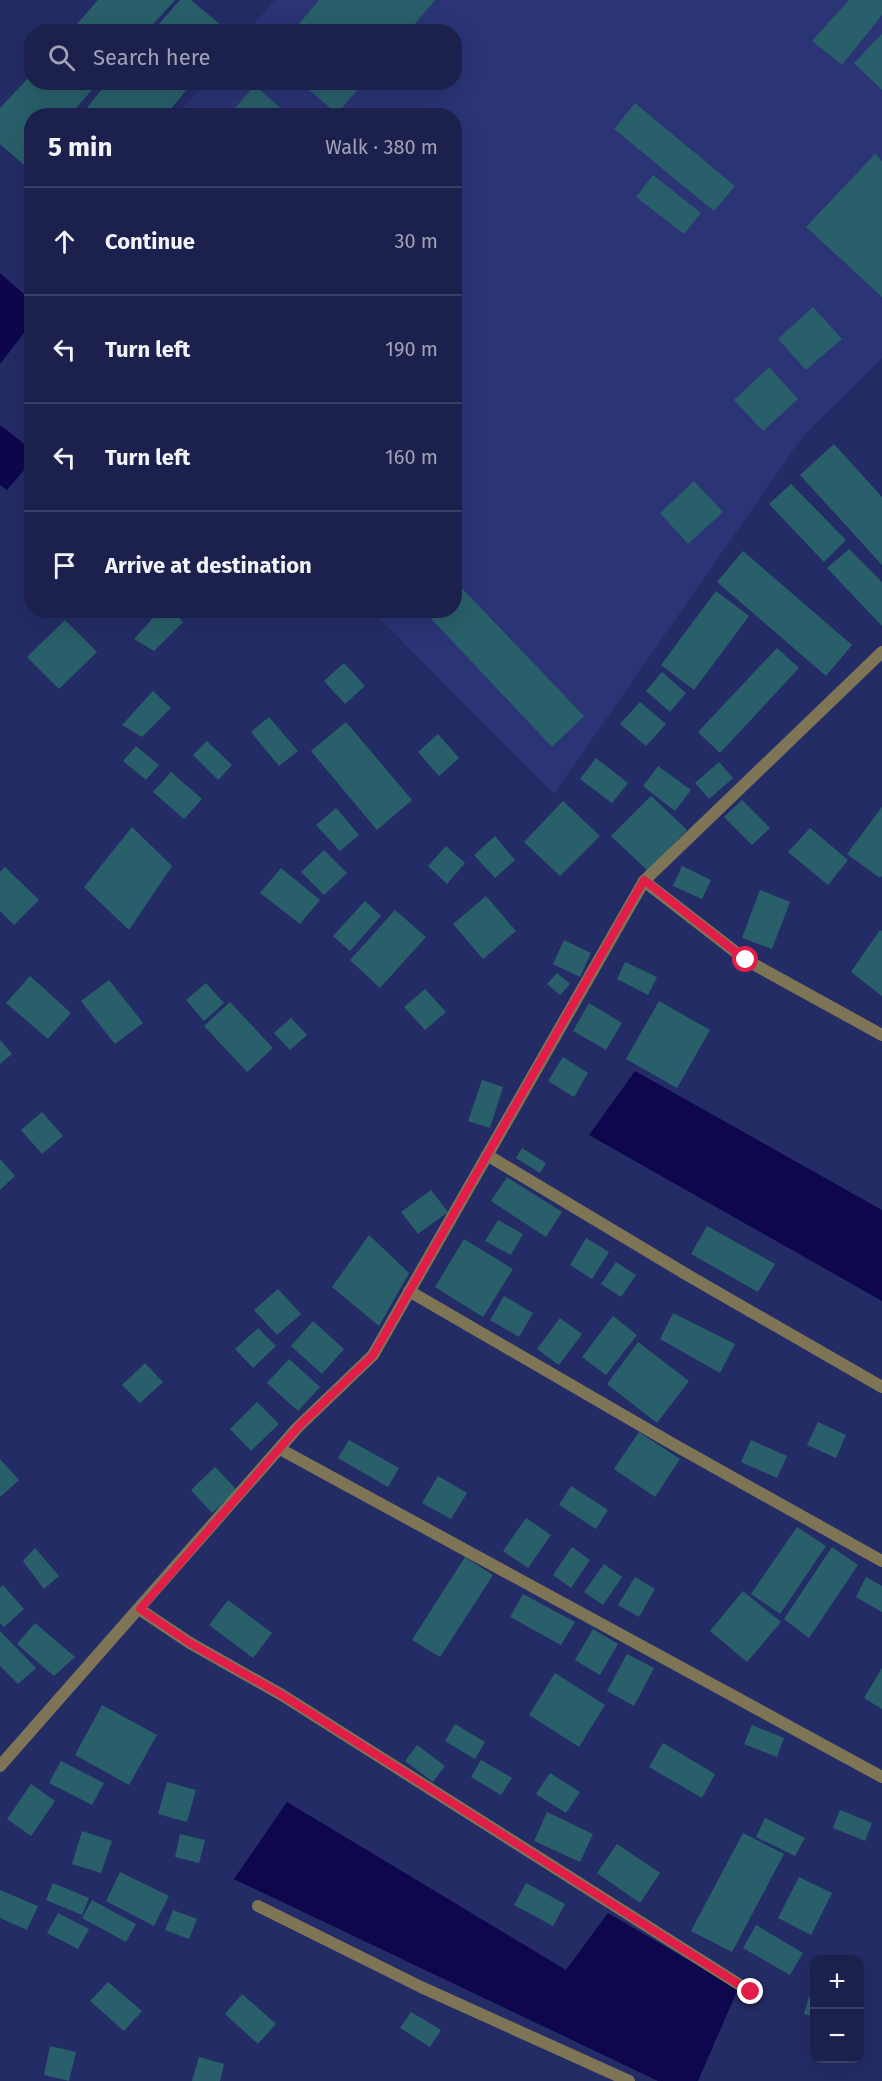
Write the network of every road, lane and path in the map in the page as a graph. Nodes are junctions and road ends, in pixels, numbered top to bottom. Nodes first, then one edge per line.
1 (882, 652) edge
2 (644, 880) junction
3 (882, 1035) edge
4 (487, 1155) junction
5 (410, 1291) junction
6 (882, 1387) edge
7 (280, 1449) junction
8 (882, 1561) edge
9 (140, 1609) junction
10 (0, 1766) edge
11 (882, 1777) edge
12 (258, 1906) dead end
13 (751, 1992) dead end
14 (629, 2081) edge

1 - 2 street
2 - 3 street
2 - 4 street
4 - 5 street
4 - 6 street
5 - 7 street
5 - 8 street
7 - 9 street
7 - 11 street
9 - 10 street
9 - 13 street
12 - 14 street

